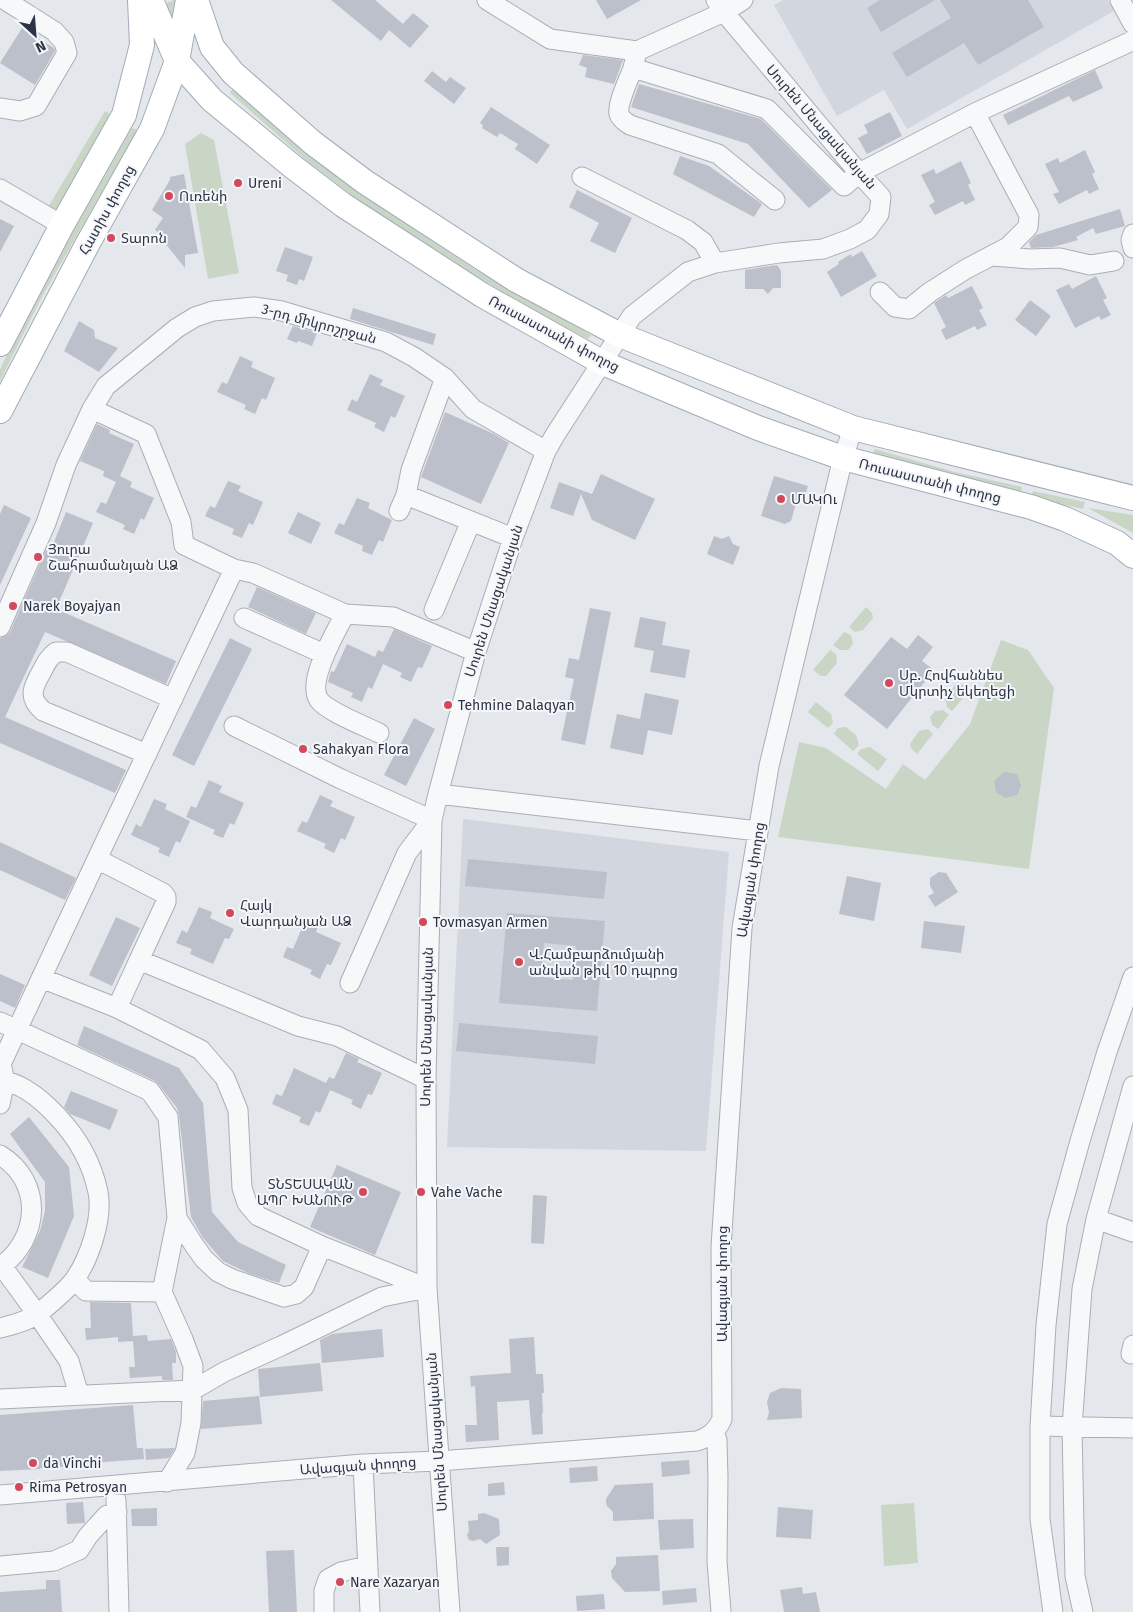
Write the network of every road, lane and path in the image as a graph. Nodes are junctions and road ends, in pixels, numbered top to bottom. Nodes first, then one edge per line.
1 (5, 0) edge
2 (140, 0) edge
3 (151, 0) edge
4 (188, 0) edge
5 (196, 0) edge
6 (487, 0) edge
7 (743, 0) edge
8 (1120, 0) edge
9 (720, 6) edge
10 (1133, 36) edge
11 (635, 60) junction
12 (177, 61) junction
13 (0, 108) edge
14 (974, 113) junction
15 (859, 173) junction
16 (582, 177) dead end
17 (0, 189) edge
18 (775, 200) dead end
19 (62, 225) junction
20 (1133, 234) edge
21 (1133, 248) edge
22 (992, 256) junction
23 (1114, 261) dead end
24 (715, 263) junction
25 (880, 292) dead end
26 (620, 335) junction
27 (0, 344) edge
28 (603, 363) junction
29 (445, 378) junction
30 (92, 409) junction
31 (0, 410) edge
32 (853, 428) junction
33 (546, 451) junction
34 (844, 458) junction
35 (1133, 498) edge
36 (471, 521) junction
37 (513, 538) junction
38 (1133, 556) edge
39 (234, 569) junction
40 (434, 610) dead end
41 (345, 614) junction
42 (244, 618) dead end
43 (0, 627) edge
44 (476, 652) junction
45 (324, 654) junction
46 (173, 699) junction
47 (234, 726) dead end
48 (379, 734) dead end
49 (147, 754) junction
50 (438, 794) junction
51 (432, 820) junction
52 (758, 831) junction
53 (97, 859) junction
54 (139, 960) junction
55 (1133, 977) edge
56 (41, 978) junction
57 (350, 983) dead end
58 (117, 1008) junction
59 (0, 1022) edge
60 (17, 1029) junction
61 (2, 1072) edge
62 (426, 1079) junction
63 (1133, 1086) edge
64 (0, 1104) edge
65 (0, 1155) edge
66 (177, 1218) junction
67 (1096, 1219) junction
68 (1133, 1232) edge
69 (322, 1246) junction
70 (1, 1266) edge
71 (75, 1279) junction
72 (427, 1288) junction
73 (162, 1292) junction
74 (37, 1314) junction
75 (0, 1328) edge
76 (193, 1390) junction
77 (79, 1395) junction
78 (0, 1399) edge
79 (1040, 1426) junction
80 (1072, 1427) junction
81 (1133, 1428) edge
82 (714, 1432) junction
83 (439, 1461) junction
84 (363, 1464) junction
85 (167, 1482) junction
86 (116, 1486) junction
87 (0, 1495) edge
88 (117, 1512) junction
89 (0, 1566) edge
90 (367, 1566) junction
91 (119, 1612) edge
92 (324, 1612) edge
93 (370, 1612) edge
94 (450, 1612) edge
95 (721, 1612) edge
96 (1054, 1612) edge
97 (1083, 1612) edge

1 - 13 street
2 - 19 main road
3 - 12 main road, Ռուսաստանի փողոց
4 - 12 main road, Հատիս փողոց
5 - 26 main road
6 - 11 street
7 - 9 street
8 - 10 street
9 - 11 street
9 - 15 street, Սուրեն Մնացականյան
10 - 14 street
11 - 15 street
11 - 18 street
12 - 28 main road, Ռուսաստանի փողոց
12 - 31 main road, Հատիս փողոց
14 - 15 street
14 - 22 street
15 - 24 street, Սուրեն Մնացականյան
16 - 24 street
17 - 19 street
19 - 27 main road
20 - 21 street
22 - 23 street
22 - 25 street
24 - 26 street, Սուրեն Մնացականյան
26 - 28 street, Սուրեն Մնացականյան
26 - 32 main road
28 - 33 street, Սուրեն Մնացականյան
28 - 34 main road, Ռուսաստանի փողոց
29 - 30 street, 3-րդ միկրոշրջան
29 - 33 street, 3-րդ միկրոշրջան
29 - 36 street
30 - 39 street
30 - 43 street, 3-րդ միկրոշրջան
32 - 34 street, Ավագյան փողոց
32 - 35 main road
33 - 37 street, Սուրեն Մնացականյան
34 - 38 main road, Ռուսաստանի փողոց
34 - 52 street, Ավագյան փողոց
36 - 37 street
36 - 40 street
37 - 44 street, Սուրեն Մնացականյան
39 - 41 street
39 - 46 street
41 - 44 street
41 - 45 street
42 - 45 street
44 - 50 street, Սուրեն Մնացականյան
45 - 48 street
46 - 49 street
46 - 49 street
47 - 51 street
49 - 53 street
50 - 51 street, Սուրեն Մնացականյան
50 - 52 street
51 - 57 street
51 - 62 street, Սուրեն Մնացականյան
52 - 82 street, Ավագյան փողոց
53 - 54 street
53 - 56 street
54 - 58 street
54 - 62 street
55 - 79 street
56 - 58 street
56 - 60 street
58 - 69 street
59 - 60 street
60 - 61 street
60 - 66 street
61 - 64 street
61 - 71 street
62 - 72 street, Սուրեն Մնացականյան
63 - 67 street
65 - 70 street
66 - 69 street
66 - 73 street
67 - 68 street
67 - 80 street
69 - 72 street
70 - 74 street
71 - 73 street
71 - 74 street
72 - 76 street
72 - 83 street, Սուրեն Մնացականյան
73 - 76 street
74 - 75 street
74 - 77 street
76 - 77 street
76 - 85 street
77 - 78 street
79 - 80 street
79 - 96 street
80 - 81 street
80 - 97 street
82 - 83 street, Ավագյան փողոց
82 - 95 street
83 - 84 street, Ավագյան փողոց
83 - 94 street, Սուրեն Մնացականյան
84 - 85 street, Ավագյան փողոց
84 - 90 street
85 - 86 street, Ավագյան փողոց
86 - 87 street, Ավագյան փողոց
86 - 88 street
88 - 89 street
88 - 91 street
90 - 92 street
90 - 93 street

